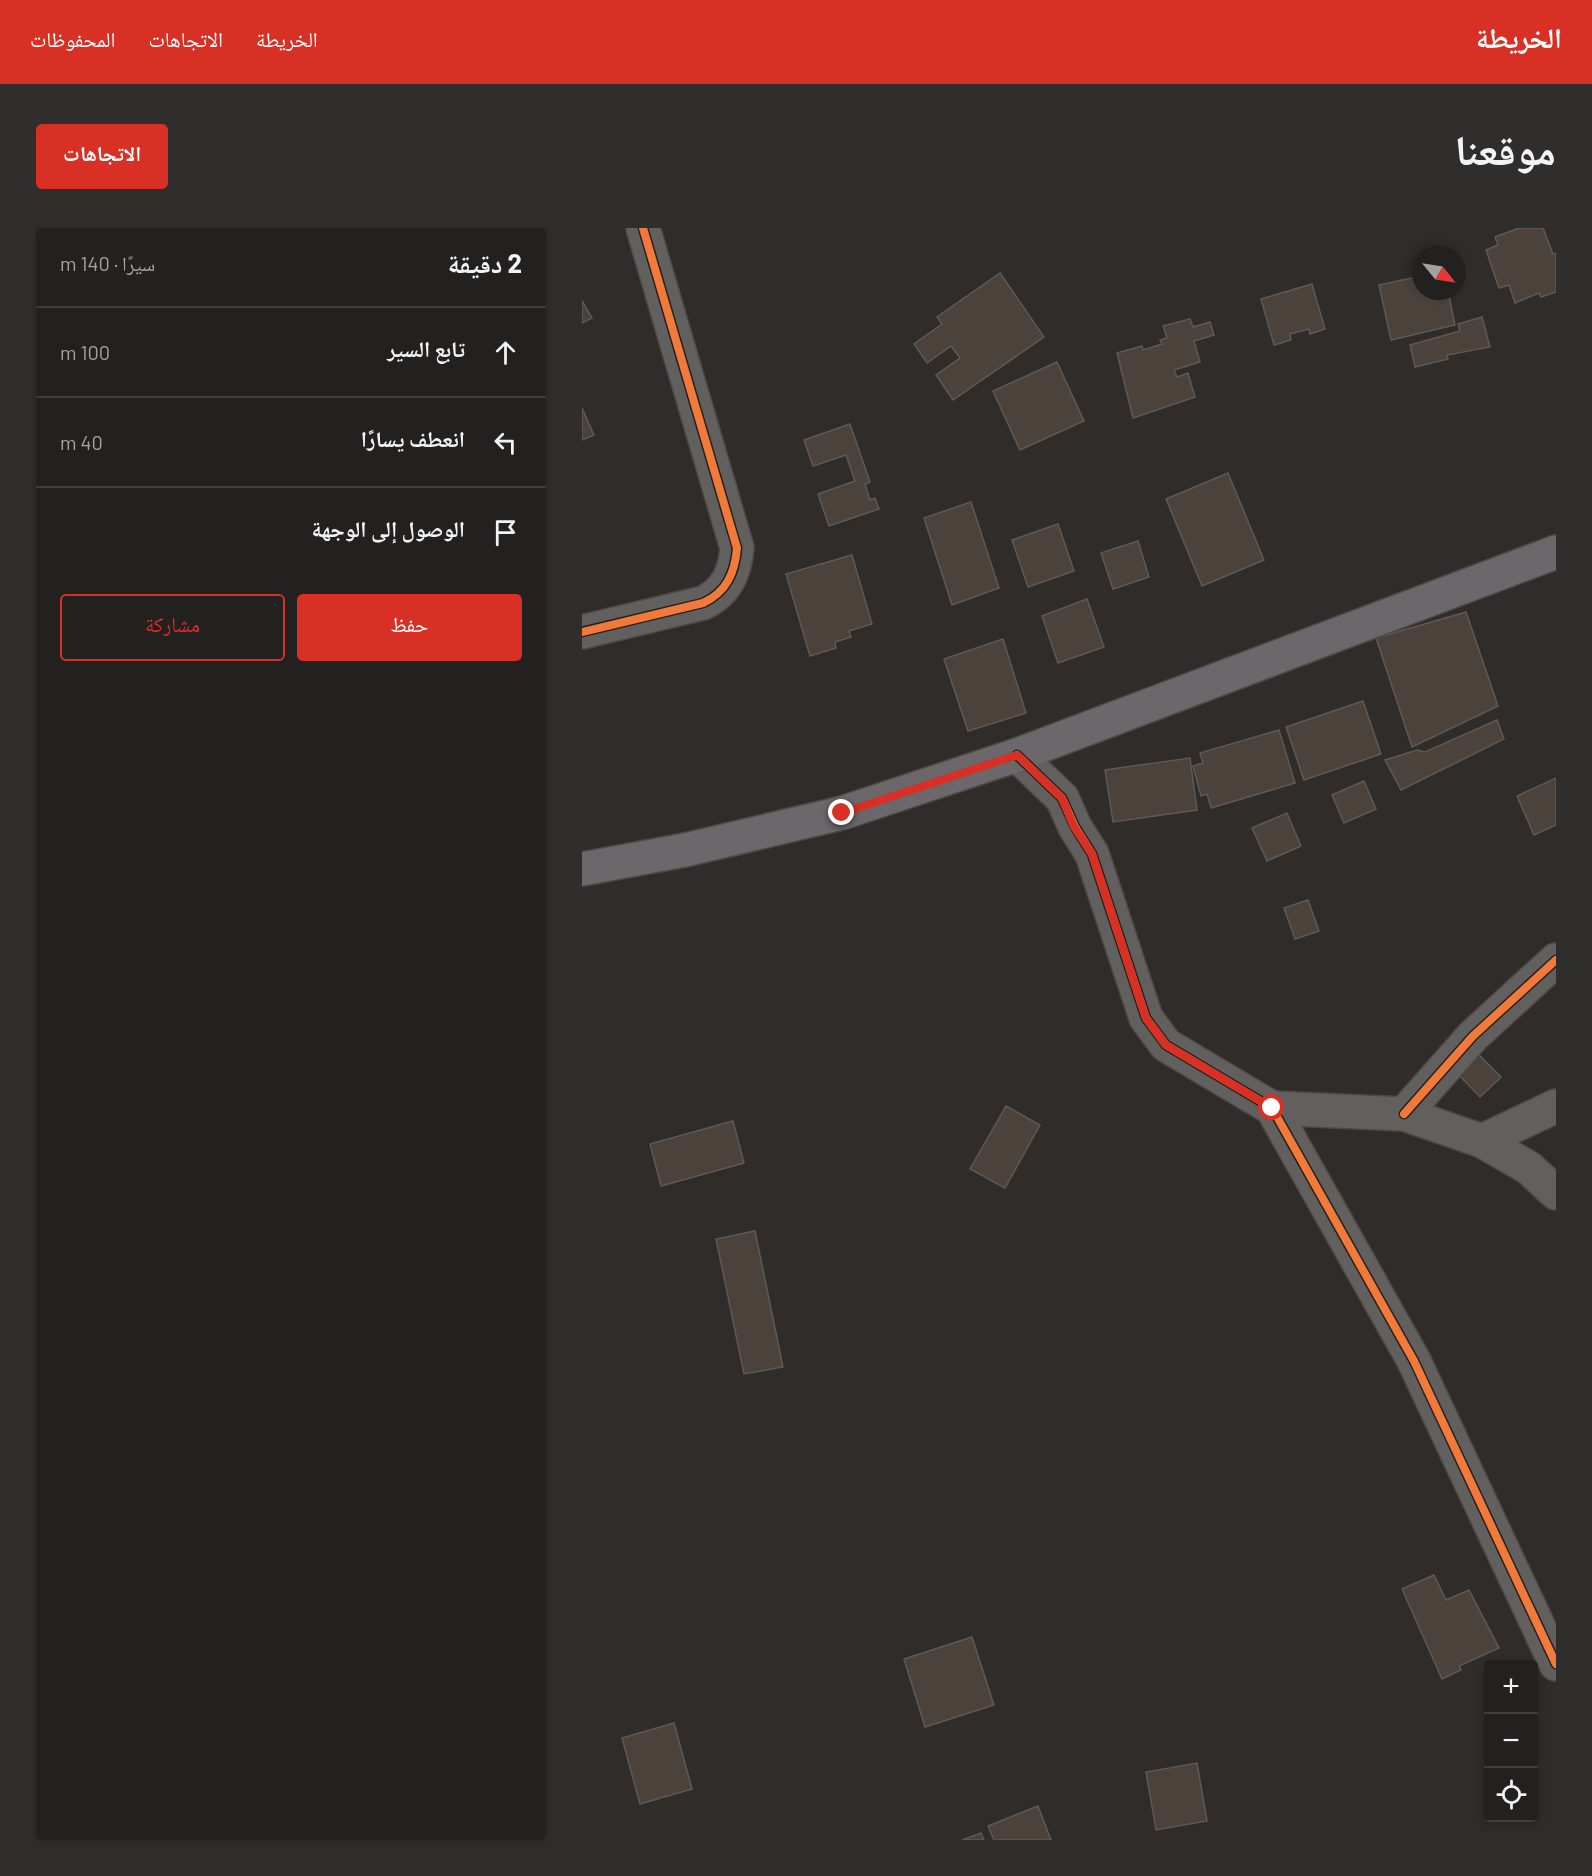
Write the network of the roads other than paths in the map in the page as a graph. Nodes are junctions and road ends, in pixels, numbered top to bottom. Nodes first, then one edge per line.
1 (643, 228) edge
2 (1556, 552) edge
3 (582, 632) edge
4 (1017, 755) junction
5 (582, 868) edge
6 (1556, 960) edge
7 (1556, 1106) edge
8 (1272, 1108) junction
9 (1404, 1114) junction
10 (1482, 1141) junction
11 (1556, 1193) edge
12 (1556, 1664) edge

1 - 3 street
2 - 4 main road
4 - 5 main road
4 - 8 street
6 - 9 street
7 - 10 street
8 - 9 street
8 - 12 street
9 - 10 street
10 - 11 street

